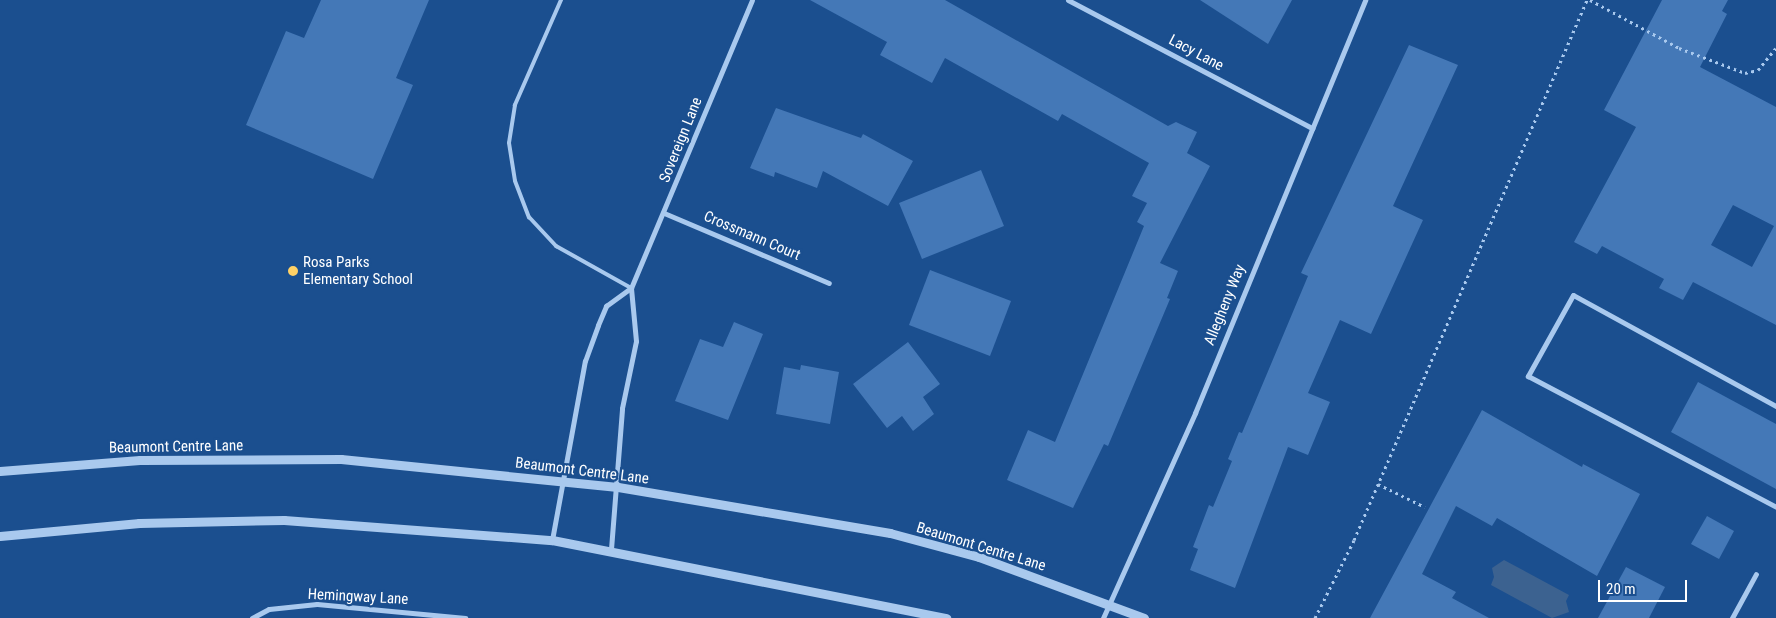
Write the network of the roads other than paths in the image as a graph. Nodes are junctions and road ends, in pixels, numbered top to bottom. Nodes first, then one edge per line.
1 (561, 0) edge
2 (752, 0) edge
3 (1068, 0) edge
4 (1365, 0) edge
5 (1312, 128) junction
6 (664, 213) junction
7 (829, 283) dead end
8 (631, 288) junction
9 (1776, 406) edge
10 (0, 471) edge
11 (565, 481) junction
12 (618, 487) junction
13 (1776, 507) edge
14 (0, 536) edge
15 (552, 540) junction
16 (611, 549) junction
17 (1756, 574) dead end
18 (1109, 603) junction
19 (252, 618) edge
20 (465, 618) edge
21 (946, 618) edge
22 (1103, 618) edge
23 (1144, 618) edge
24 (1732, 618) edge

1 - 8 lane
2 - 6 street, Sovereign Lane
3 - 5 street, Lacy Lane
4 - 5 street, Allegheny Way
5 - 18 street, Allegheny Way
6 - 7 street, Crossmann Court
6 - 8 street, Sovereign Lane
8 - 11 street
8 - 12 street, Sovereign Lane
9 - 13 street
10 - 11 street, Beaumont Centre Lane
11 - 12 street, Beaumont Centre Lane
11 - 15 street
12 - 16 street, Sovereign Lane
12 - 18 street, Beaumont Centre Lane
14 - 15 street
15 - 16 street
16 - 21 street
17 - 24 street
18 - 22 street, Allegheny Way
18 - 23 street, Beaumont Centre Lane
19 - 20 street, Hemingway Lane

